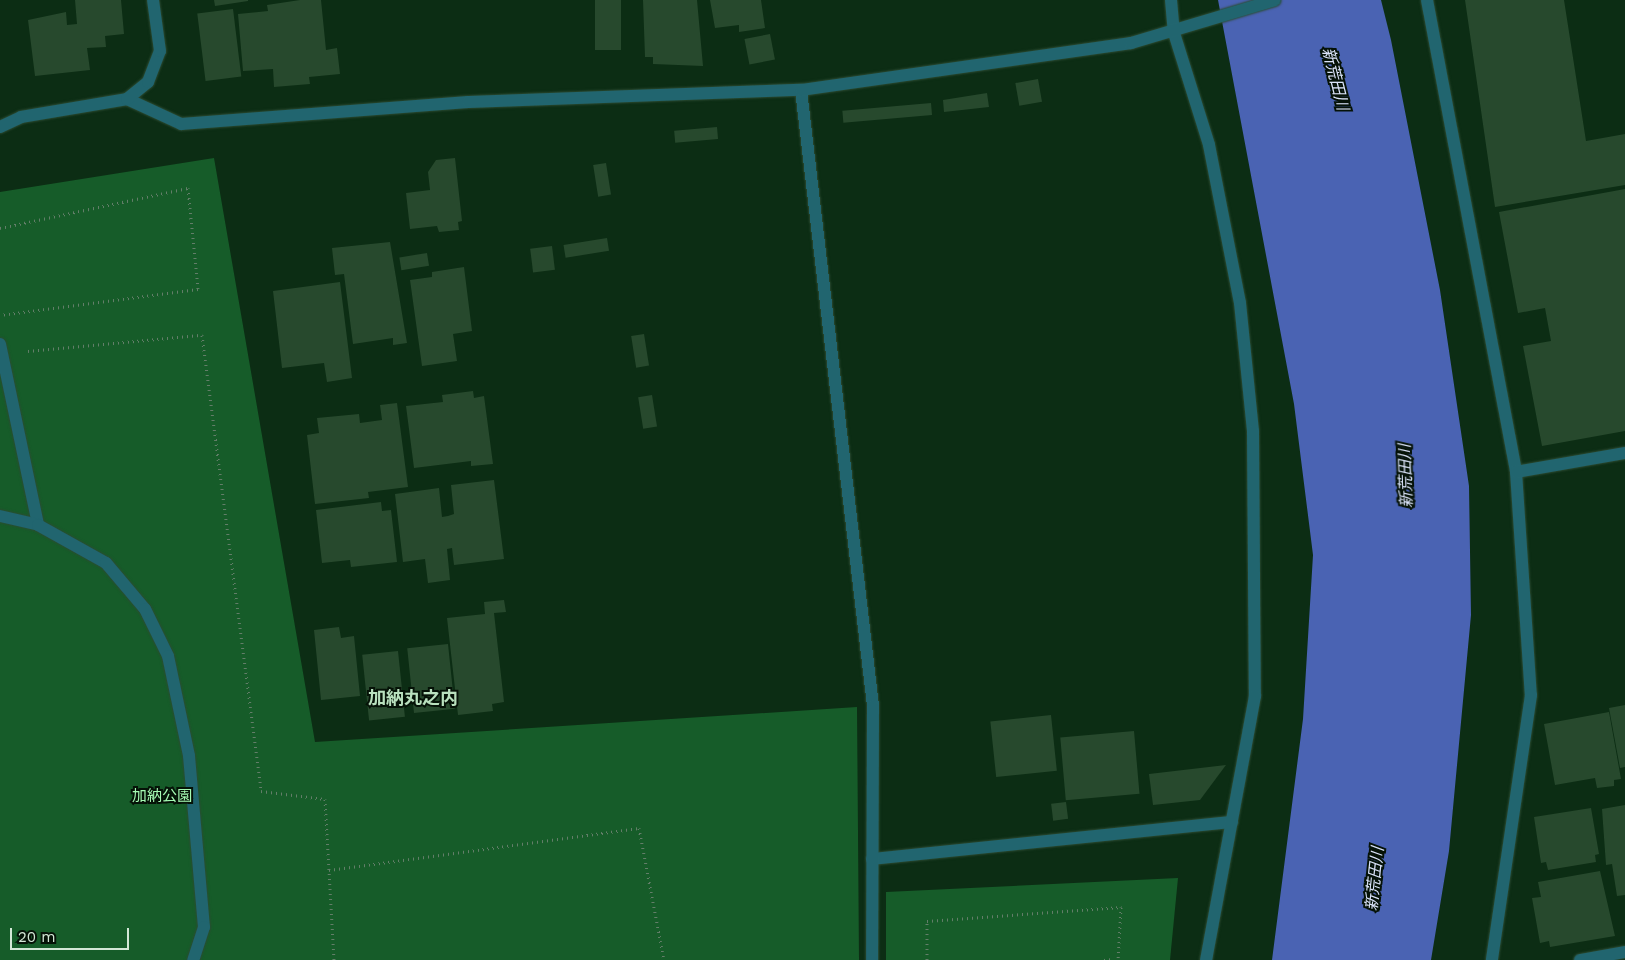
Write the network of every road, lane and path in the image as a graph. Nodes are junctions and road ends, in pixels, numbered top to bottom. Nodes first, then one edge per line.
1 (153, 0) edge
2 (1171, 0) edge
3 (1275, 0) edge
4 (1427, 0) edge
5 (1174, 33) junction
6 (800, 90) junction
7 (127, 99) junction
8 (0, 127) edge
9 (0, 228) edge
10 (0, 315) edge
11 (1, 348) edge
12 (1625, 453) edge
13 (1516, 472) junction
14 (0, 516) edge
15 (38, 525) junction
16 (1232, 822) junction
17 (872, 859) junction
18 (329, 870) junction
19 (1625, 952) edge
20 (1113, 959) edge
21 (194, 960) edge
22 (334, 960) edge
23 (664, 960) edge
24 (872, 960) edge
25 (927, 960) edge
26 (1104, 960) edge
27 (1118, 960) edge
28 (1206, 960) edge
29 (1492, 960) edge
30 (1580, 960) edge

1 - 7 street
2 - 5 street
3 - 5 street
4 - 13 street
5 - 6 street
5 - 16 street
6 - 7 street
6 - 17 street
7 - 8 street
9 - 10 path
11 - 15 street
11 - 18 path
12 - 13 street
13 - 29 street
14 - 15 street
15 - 21 street
16 - 17 street
16 - 28 street
17 - 24 street
18 - 22 path
18 - 23 path
19 - 30 street
20 - 26 path
25 - 27 path

